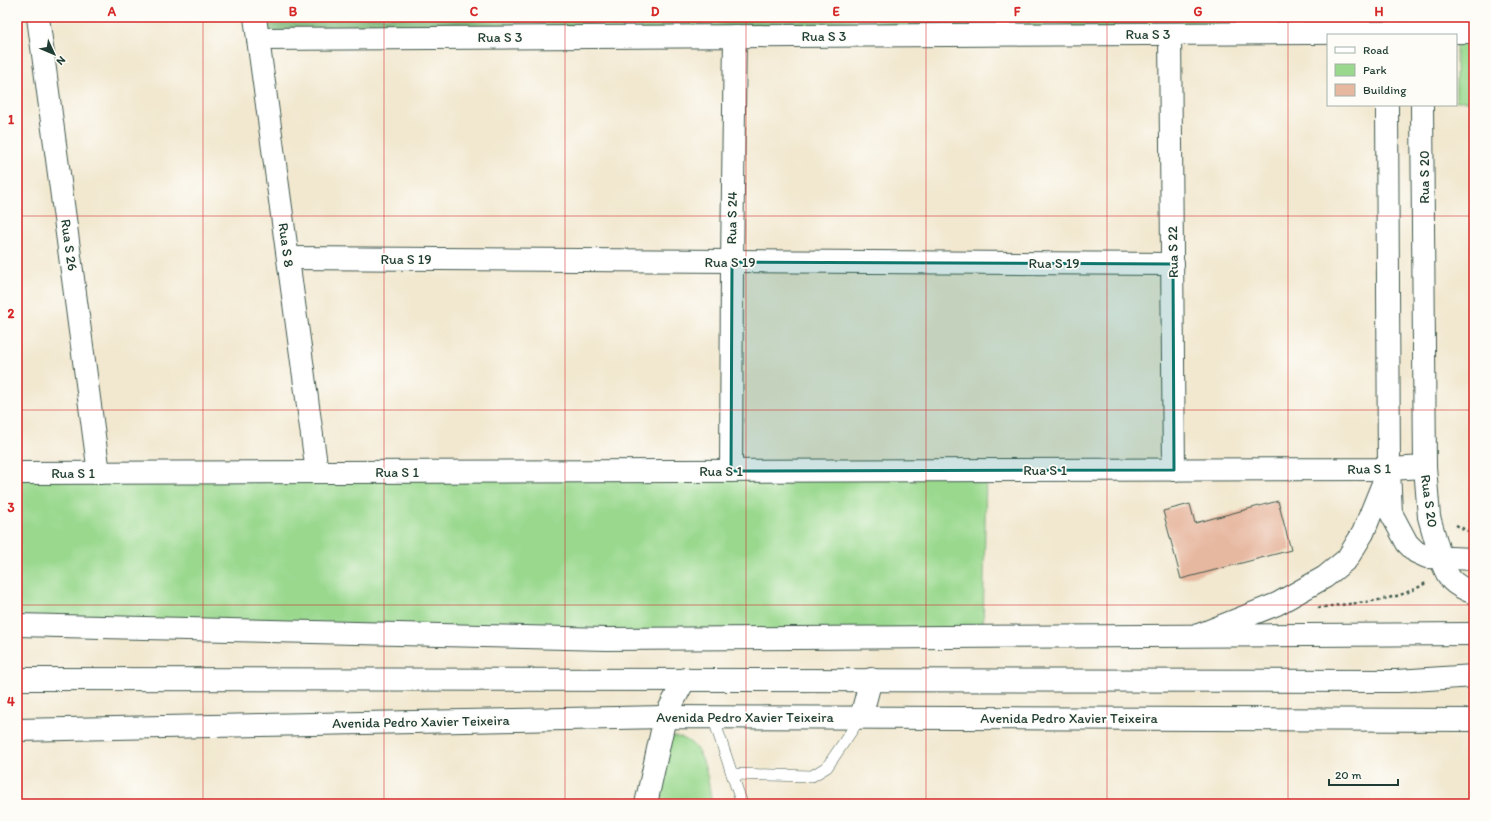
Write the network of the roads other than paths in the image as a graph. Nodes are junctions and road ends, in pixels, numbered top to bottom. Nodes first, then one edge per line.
1 (38, 17) edge
2 (255, 17) edge
3 (1301, 25) edge
4 (1391, 30) edge
5 (1474, 32) edge
6 (1170, 34) junction
7 (736, 36) junction
8 (258, 39) junction
9 (1387, 106) edge
10 (1422, 106) edge
11 (288, 258) junction
12 (732, 262) junction
13 (1173, 264) junction
14 (1425, 467) junction
15 (1389, 469) junction
16 (1174, 470) junction
17 (731, 471) junction
18 (317, 472) junction
19 (17, 473) edge
20 (99, 473) junction
21 (1441, 559) junction
22 (1474, 559) edge
23 (1474, 593) edge
24 (17, 624) edge
25 (1474, 634) edge
26 (1198, 636) junction
27 (1474, 676) edge
28 (685, 678) junction
29 (17, 679) edge
30 (871, 679) junction
31 (665, 717) junction
32 (713, 717) junction
33 (861, 717) junction
34 (1474, 720) edge
35 (17, 730) edge
36 (732, 774) junction
37 (646, 804) edge
38 (742, 804) edge

1 - 20 street, Rua S 26
2 - 8 street, Rua S 8
3 - 4 street, Rua S 3
3 - 6 street, Rua S 3
4 - 5 street, Rua S 3
6 - 7 street, Rua S 3
6 - 13 street, Rua S 22
7 - 8 street, Rua S 3
7 - 12 street, Rua S 24
8 - 11 street, Rua S 8
9 - 15 street
10 - 14 street, Rua S 20
11 - 12 street, Rua S 19
11 - 18 street, Rua S 8
12 - 13 street, Rua S 19
12 - 17 street, Rua S 24
13 - 16 street, Rua S 22
14 - 15 street, Rua S 1
14 - 21 street, Rua S 20
15 - 16 street, Rua S 1
15 - 21 street
15 - 26 street
16 - 17 street, Rua S 1
17 - 18 street, Rua S 1
18 - 20 street, Rua S 1
19 - 20 street, Rua S 1
21 - 22 street
21 - 23 street, Rua S 20
24 - 26 street
25 - 26 street
27 - 30 street
28 - 29 street
28 - 30 street
28 - 31 street
30 - 33 street
31 - 32 street, Avenida Pedro Xavier Teixeira
31 - 35 street, Avenida Pedro Xavier Teixeira
31 - 37 street
32 - 33 street, Avenida Pedro Xavier Teixeira
32 - 36 lane
33 - 34 street, Avenida Pedro Xavier Teixeira
33 - 36 lane
36 - 38 lane

